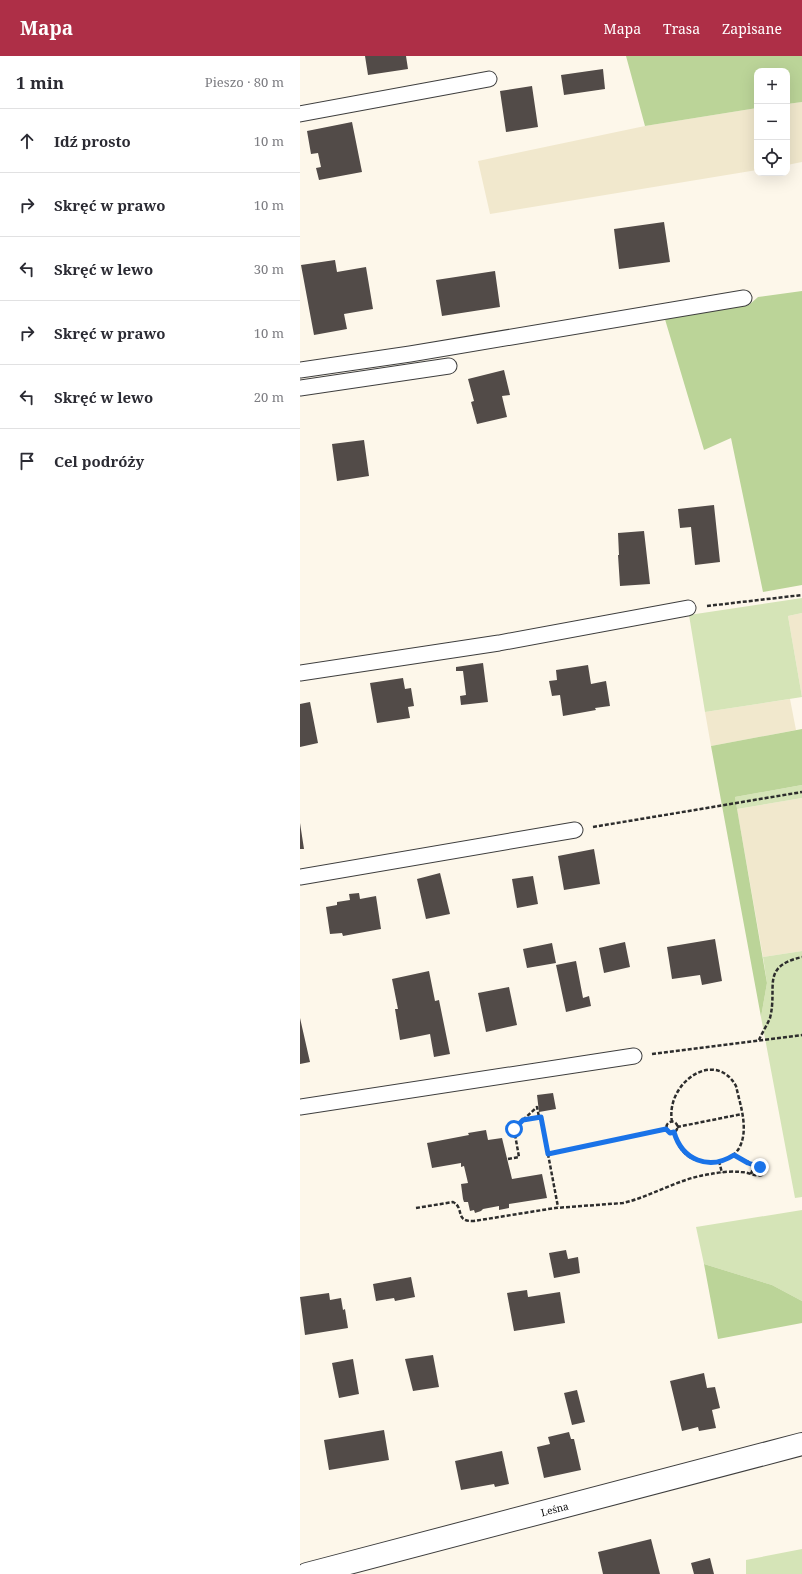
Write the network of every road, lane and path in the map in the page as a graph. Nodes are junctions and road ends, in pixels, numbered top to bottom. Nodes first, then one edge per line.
1 (489, 79) dead end
2 (300, 114) edge
3 (744, 298) dead end
4 (449, 366) dead end
5 (300, 370) edge
6 (300, 388) edge
7 (802, 595) edge
8 (688, 608) joint
9 (300, 674) edge
10 (802, 792) edge
11 (575, 830) joint
12 (300, 877) edge
13 (802, 957) edge
14 (802, 1035) edge
15 (759, 1041) junction
16 (634, 1056) joint
17 (300, 1107) edge
18 (742, 1114) junction
19 (539, 1118) junction
20 (523, 1120) junction
21 (672, 1122) junction
22 (677, 1126) junction
23 (666, 1129) junction
24 (674, 1132) junction
25 (548, 1154) junction
26 (734, 1155) junction
27 (508, 1159) dead end
28 (719, 1161) junction
29 (754, 1166) junction
30 (722, 1173) junction
31 (751, 1174) junction
32 (558, 1207) junction
33 (416, 1208) dead end
34 (802, 1444) edge
35 (308, 1574) edge

1 - 2 lane
3 - 5 lane
4 - 6 lane
7 - 8 path
8 - 9 lane
10 - 11 path
11 - 12 lane
13 - 15 path
14 - 15 path
15 - 16 path
16 - 17 lane
18 - 21 path
18 - 22 path
18 - 26 path
19 - 20 path
19 - 20 path
19 - 25 path
20 - 27 path
21 - 22 path
21 - 23 path
22 - 24 path
23 - 24 path
23 - 25 path
24 - 28 path
25 - 32 path
26 - 28 path
26 - 29 path
28 - 30 path
29 - 31 path
29 - 31 path
30 - 31 path
30 - 32 path
32 - 33 path
34 - 35 street, Leśna

